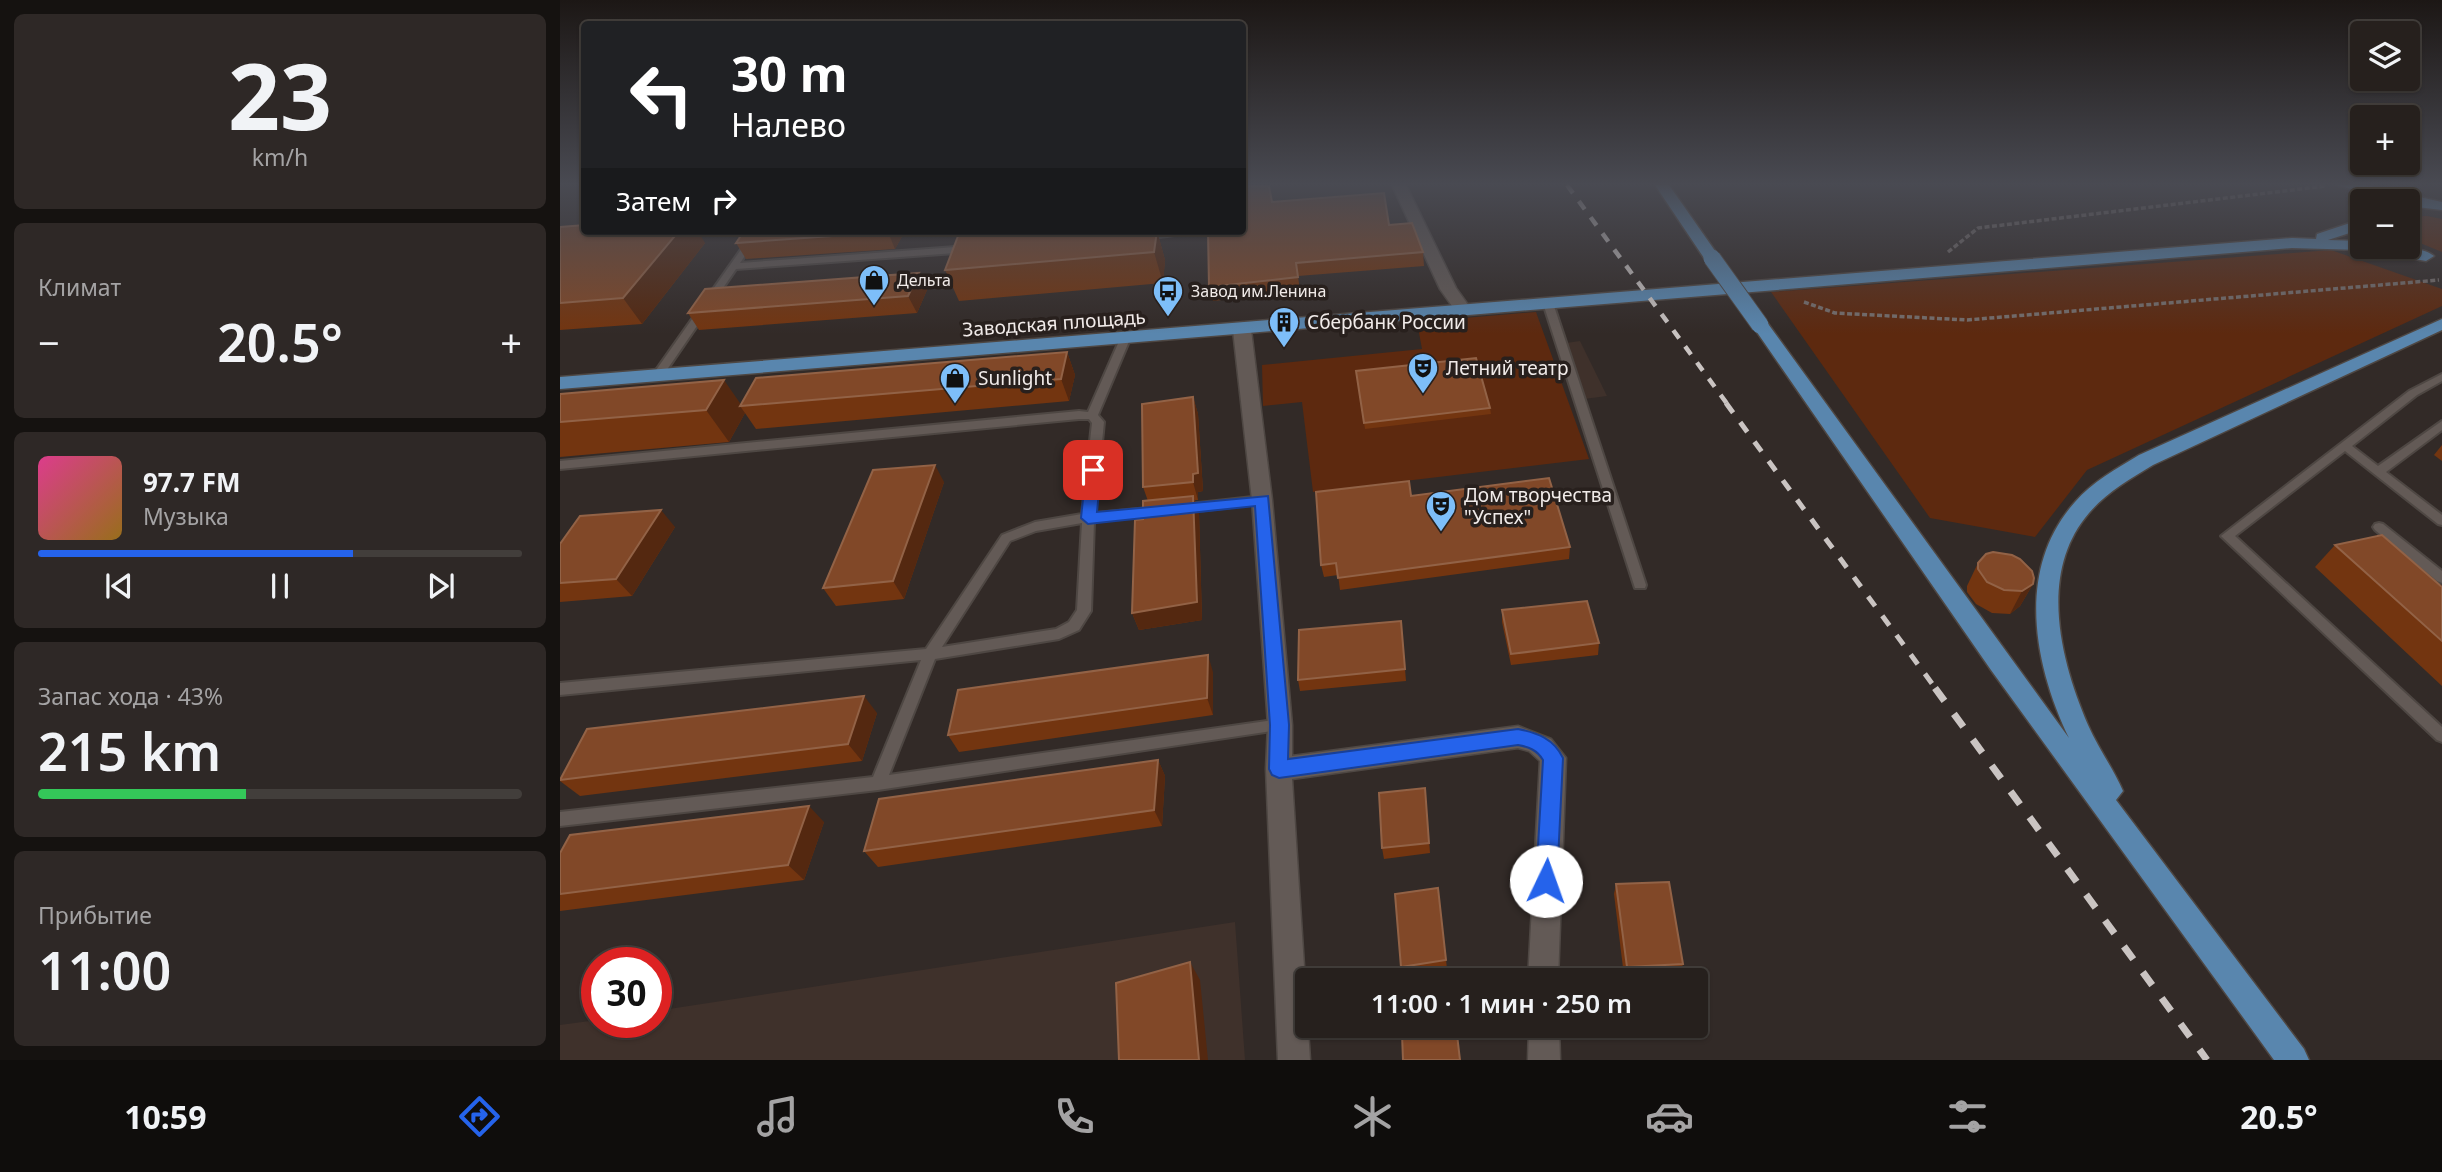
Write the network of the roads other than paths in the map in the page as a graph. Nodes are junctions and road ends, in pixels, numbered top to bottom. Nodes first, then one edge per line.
1 (1422, 234) edge
2 (1696, 234) edge
3 (2330, 234) edge
4 (755, 235) edge
5 (1152, 235) edge
6 (1138, 236) edge
7 (2292, 243) junction
8 (2350, 245) edge
9 (985, 248) edge
10 (2420, 254) edge
11 (2420, 255) edge
12 (2426, 256) junction
13 (2442, 261) edge
14 (735, 266) junction
15 (1548, 303) junction
16 (1463, 309) junction
17 (2442, 324) edge
18 (1242, 330) junction
19 (1125, 339) junction
20 (658, 375) junction
21 (2442, 377) edge
22 (560, 383) edge
23 (1092, 416) junction
24 (2442, 425) edge
25 (2345, 446) junction
26 (560, 466) edge
27 (2378, 472) junction
28 (1262, 500) junction
29 (1088, 518) junction
30 (2442, 521) edge
31 (2379, 527) dead end
32 (2442, 579) edge
33 (1640, 585) dead end
34 (930, 654) junction
35 (560, 689) edge
36 (1280, 725) junction
37 (2442, 736) edge
38 (1279, 769) junction
39 (878, 783) junction
40 (560, 819) edge
41 (2164, 883) junction
42 (1544, 968) edge
43 (1544, 1038) edge
44 (1294, 1060) edge
45 (1544, 1060) edge
46 (2293, 1060) edge

1 - 16 street
2 - 41 main road, bridge
3 - 7 main road
4 - 14 lane
5 - 6 lane
7 - 8 main road
7 - 15 main road, Заводская площадь
9 - 14 lane
10 - 12 main road
11 - 12 main road
12 - 13 main road
14 - 20 lane
15 - 16 main road, Заводская площадь
15 - 33 lane
16 - 18 main road, Заводская площадь
17 - 41 main road
18 - 19 main road, Заводская площадь
18 - 28 street
19 - 20 main road, Заводская площадь
19 - 23 lane
20 - 22 main road, Заводская площадь
21 - 25 lane
23 - 26 lane
23 - 29 lane
24 - 27 lane
25 - 27 lane
25 - 37 lane
27 - 30 lane
28 - 29 lane
28 - 36 street
29 - 34 lane
29 - 34 lane
31 - 32 lane
34 - 35 lane
34 - 39 lane
36 - 38 street
36 - 39 lane
38 - 42 street
38 - 44 street
39 - 40 lane
41 - 46 main road
43 - 45 street

